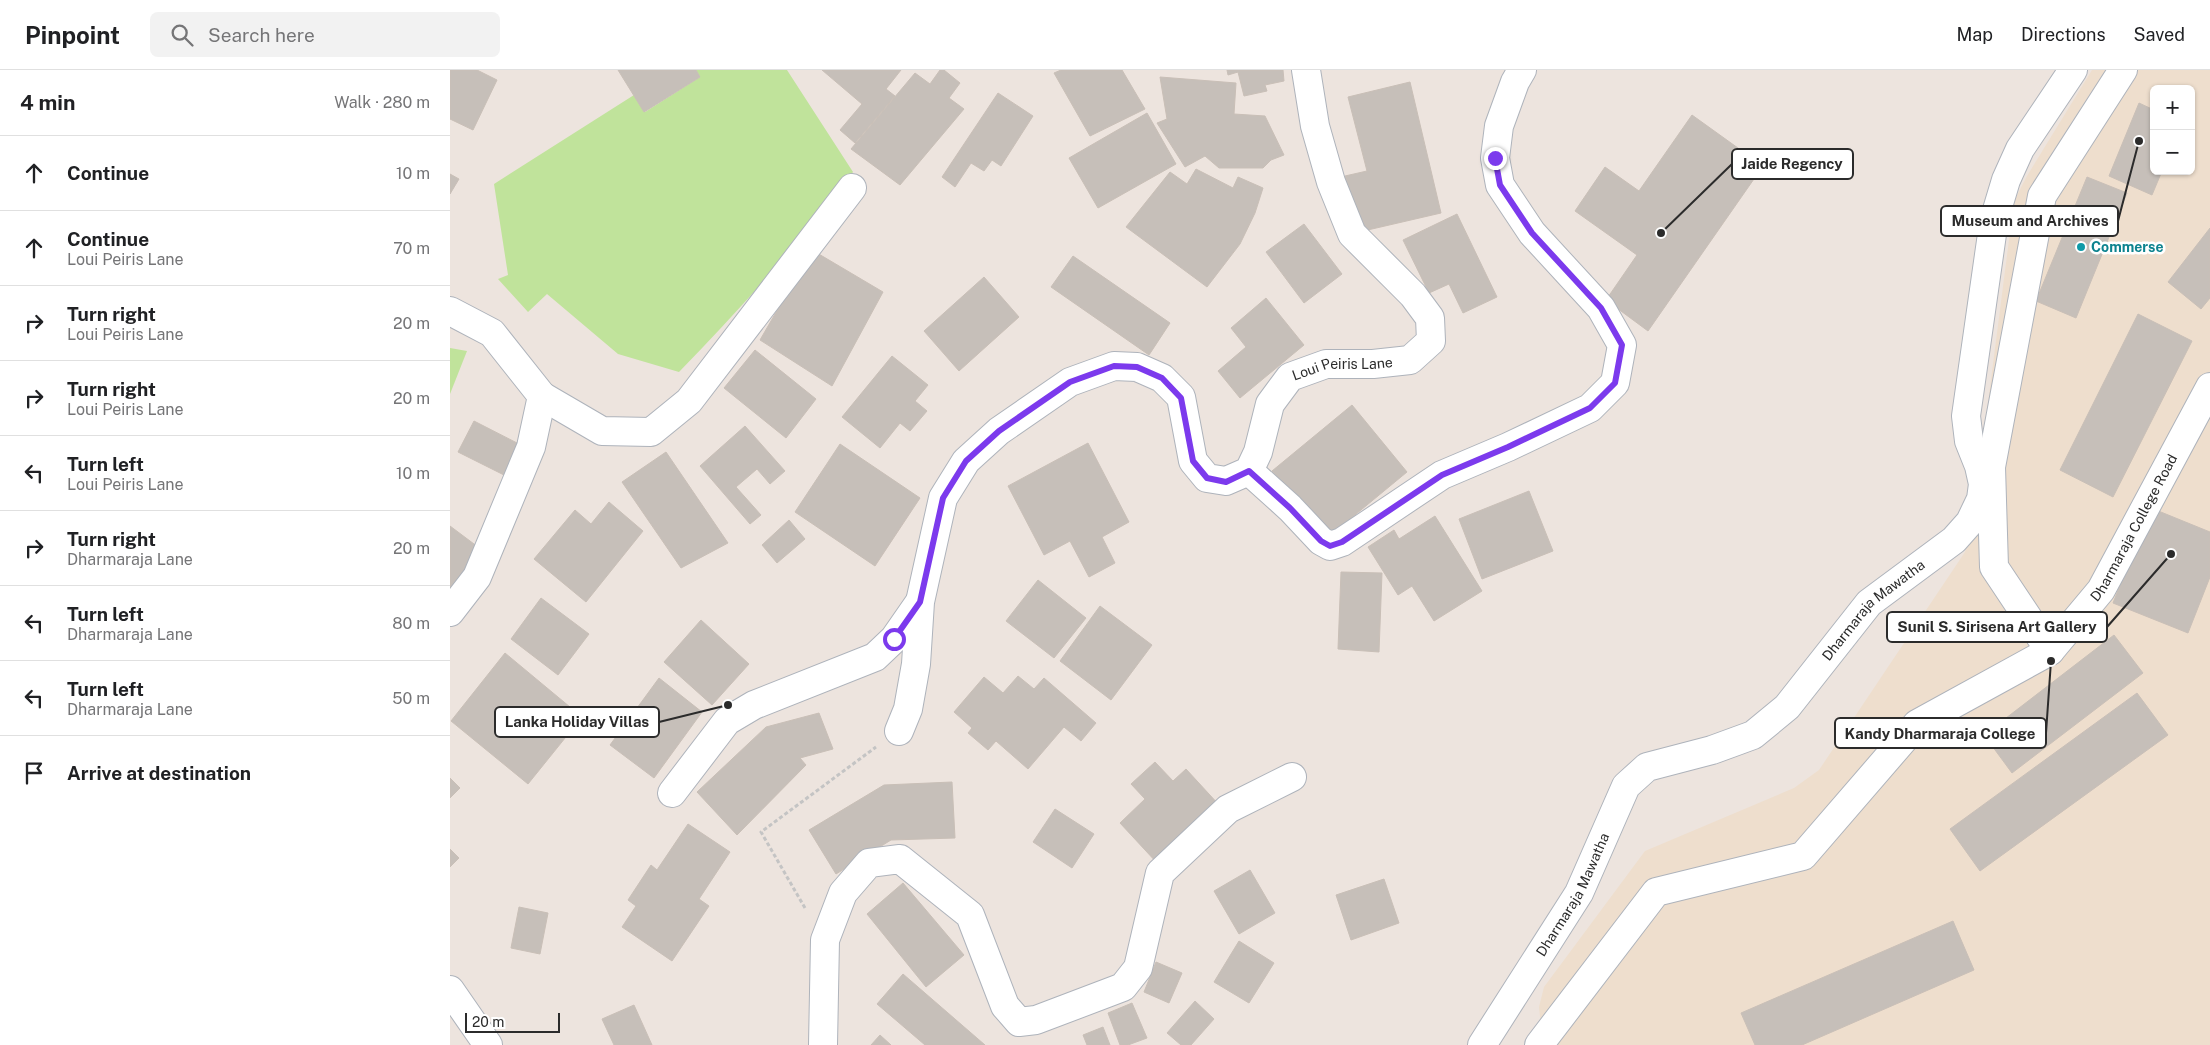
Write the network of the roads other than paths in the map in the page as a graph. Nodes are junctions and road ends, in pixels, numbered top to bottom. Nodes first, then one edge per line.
1 (1306, 70) edge
2 (1522, 70) edge
3 (2073, 70) edge
4 (2124, 70) edge
5 (852, 188) dead end
6 (450, 311) edge
7 (2210, 387) edge
8 (542, 396) junction
9 (1249, 471) junction
10 (920, 602) junction
11 (450, 612) edge
12 (2050, 651) junction
13 (899, 731) road end
14 (1292, 776) dead end
15 (672, 793) dead end
16 (450, 990) edge
17 (488, 1045) edge
18 (823, 1045) edge
19 (1482, 1045) edge
20 (1539, 1045) edge

1 - 9 street, Loui Peiris Lane
2 - 9 street
3 - 19 street, Dharmaraja Mawatha
4 - 12 street
5 - 8 street
6 - 8 street
7 - 12 street, Dharmaraja College Road
8 - 11 street
9 - 10 street
10 - 13 street
10 - 15 street
12 - 20 street, Dharmaraja College Road
14 - 18 street
16 - 17 street

